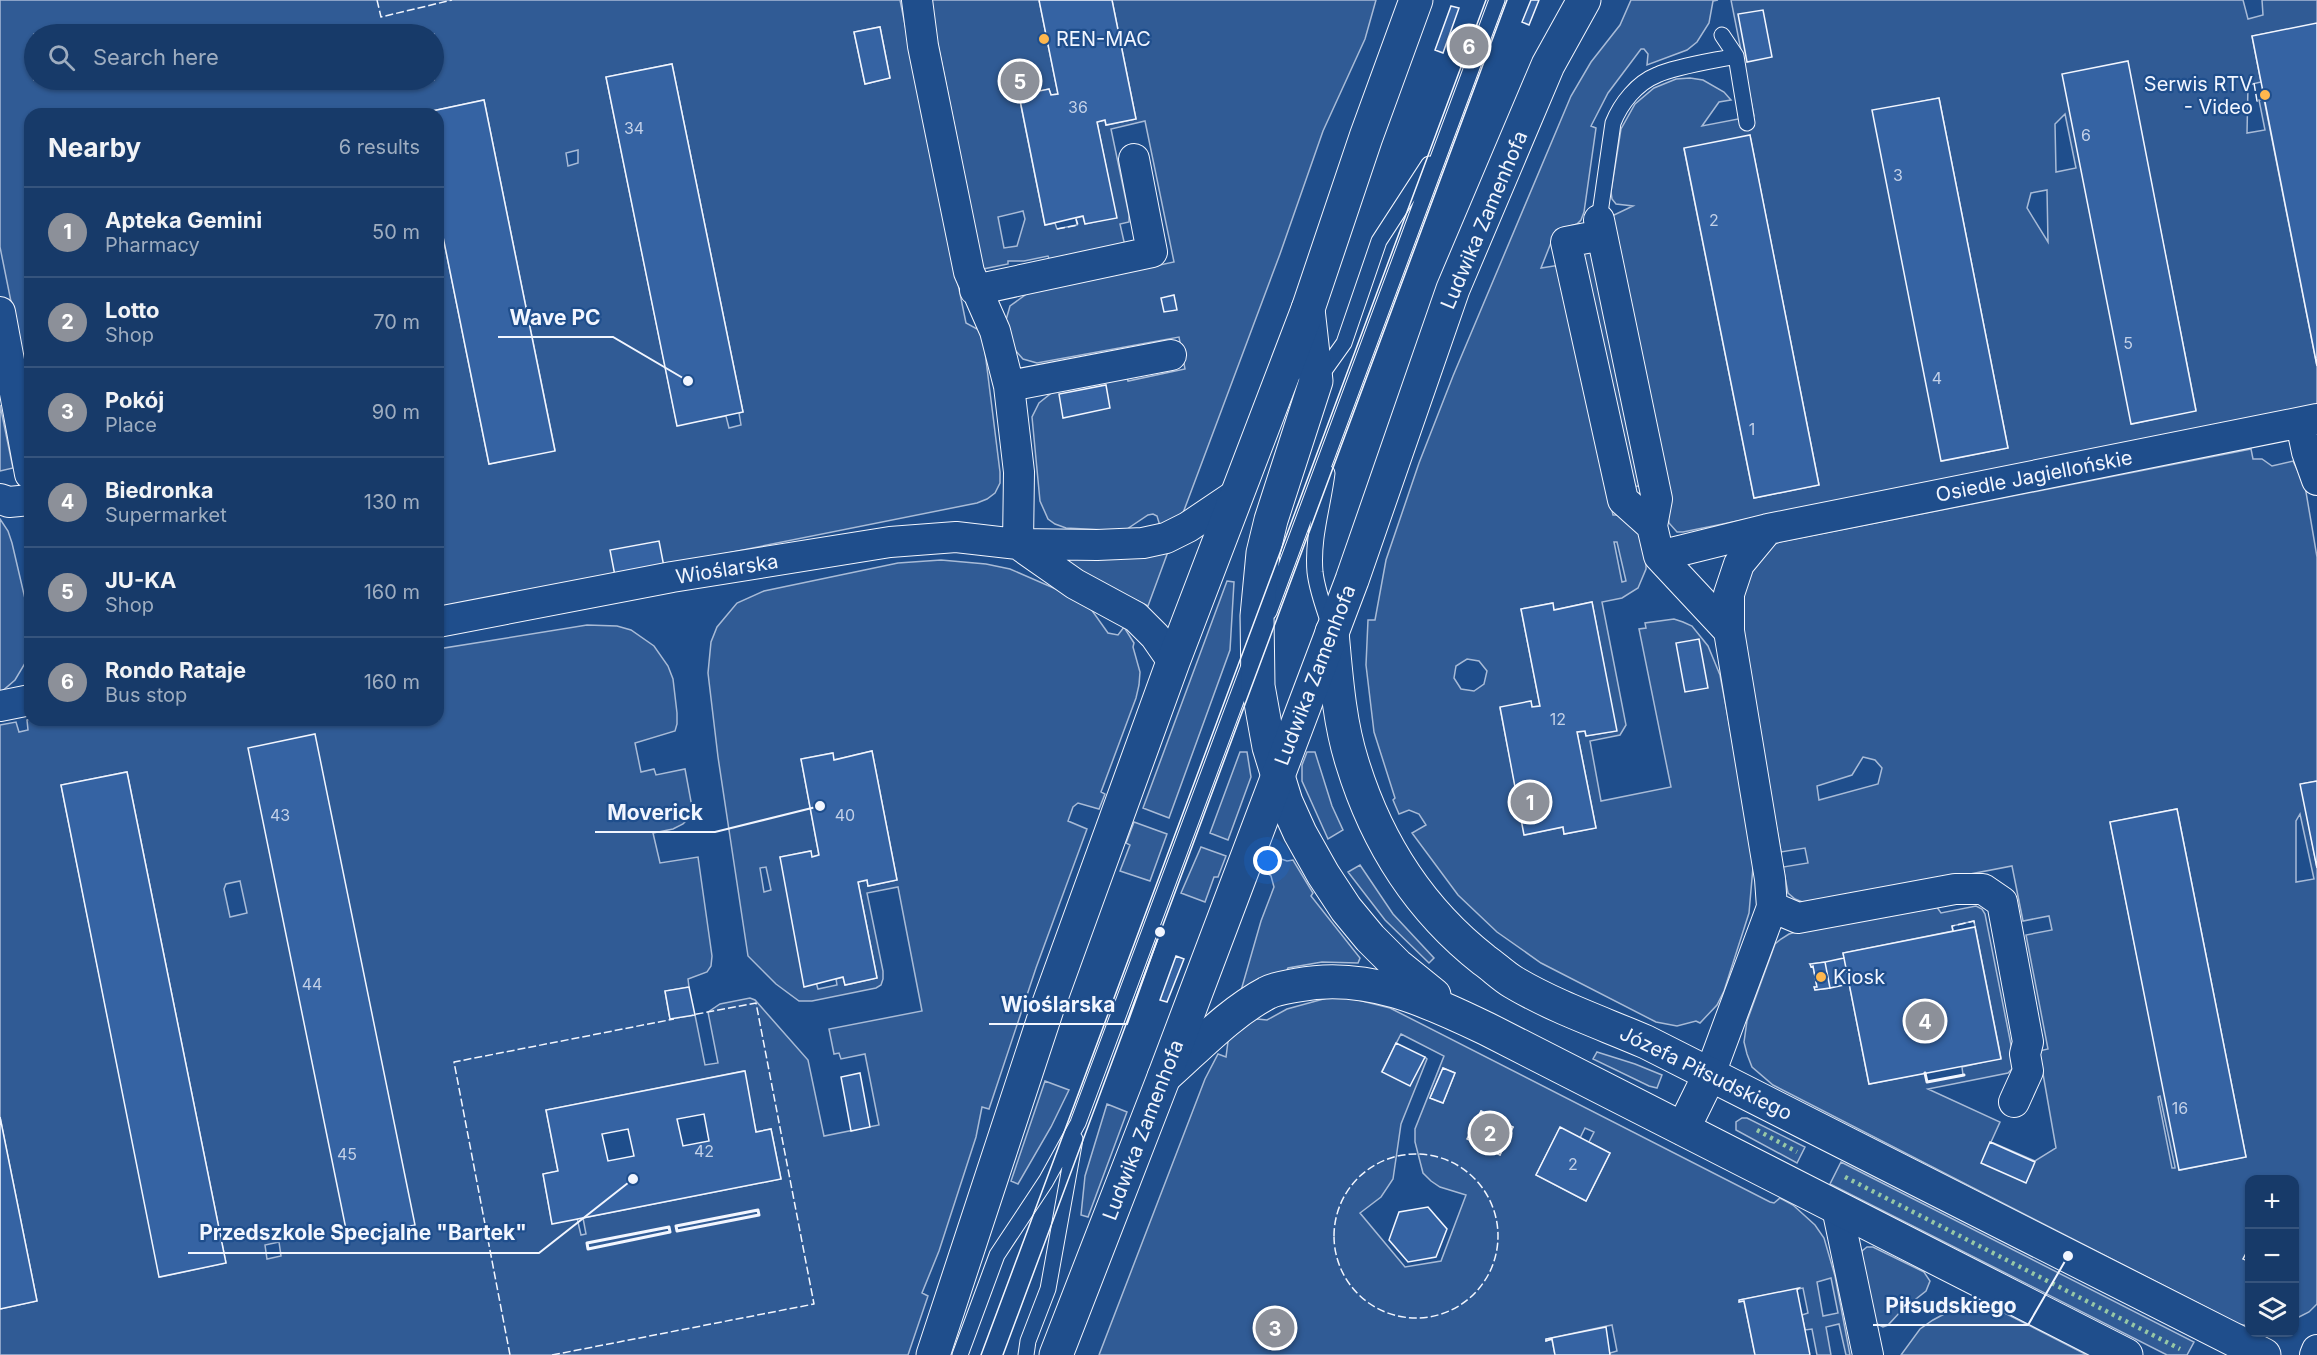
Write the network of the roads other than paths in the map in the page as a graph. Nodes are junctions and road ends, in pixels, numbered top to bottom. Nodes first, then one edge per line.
1 (917, 0) edge
2 (1416, 0) edge
3 (1497, 0) edge
4 (1584, 0) edge
5 (1722, 35) dead end
6 (1736, 56) junction
7 (1747, 123) dead end
8 (1446, 136) junction
9 (1134, 159) dead end
10 (1601, 227) joint
11 (975, 290) junction
12 (1308, 309) junction
13 (0, 312) edge
14 (1171, 354) dead end
15 (1317, 381) junction
16 (1009, 386) junction
17 (2309, 421) edge
18 (24, 442) edge
19 (1332, 442) junction
20 (2317, 480) edge
21 (1237, 494) junction
22 (0, 499) edge
23 (24, 501) edge
24 (1768, 529) junction
25 (1018, 544) junction
26 (1659, 556) junction
27 (444, 621) edge
28 (1729, 631) junction
29 (1332, 632) junction
30 (1257, 642) junction
31 (1173, 662) junction
32 (24, 701) edge
33 (0, 706) edge
34 (1277, 776) junction
35 (1772, 907) junction
36 (1456, 1014) junction
37 (1710, 1074) junction
38 (1164, 1077) junction
39 (2014, 1102) dead end
40 (1078, 1124) junction
41 (1683, 1129) junction
42 (1837, 1208) junction
43 (2317, 1350) edge
44 (933, 1355) edge
45 (960, 1355) edge
46 (1026, 1355) edge
47 (1056, 1355) edge
48 (1868, 1355) edge
49 (2126, 1355) edge
50 (2264, 1355) edge
51 (2314, 1355) edge

1 - 11 street
2 - 12 street
3 - 8 lane
4 - 29 street, Ludwika Zamenhofa
5 - 6 lane
6 - 7 lane
6 - 10 lane
8 - 15 lane
8 - 19 lane
9 - 11 street
10 - 26 street
11 - 16 street
12 - 15 street
12 - 21 street
13 - 18 street
14 - 16 street
15 - 30 street
16 - 25 street
17 - 20 street, Osiedle Jagiellońskie
17 - 24 street, Osiedle Jagiellońskie
19 - 29 lane
19 - 30 lane
21 - 25 street, Wioślarska
21 - 31 street
22 - 23 street
24 - 26 street, Osiedle Jagiellońskie
24 - 28 street
25 - 27 street, Wioślarska
25 - 31 street, Wioślarska
26 - 28 street
28 - 35 street
29 - 34 street, Ludwika Zamenhofa
29 - 37 street, Józefa Piłsudskiego
30 - 34 street
30 - 40 lane
31 - 44 street
32 - 33 street
34 - 36 street
34 - 38 street, Ludwika Zamenhofa
35 - 37 street
35 - 39 street
36 - 38 street
36 - 41 street
37 - 41 street
37 - 50 street, Józefa Piłsudskiego
38 - 47 street, Ludwika Zamenhofa
40 - 45 lane
40 - 46 lane
41 - 42 street
42 - 48 street
42 - 49 street
43 - 51 street

